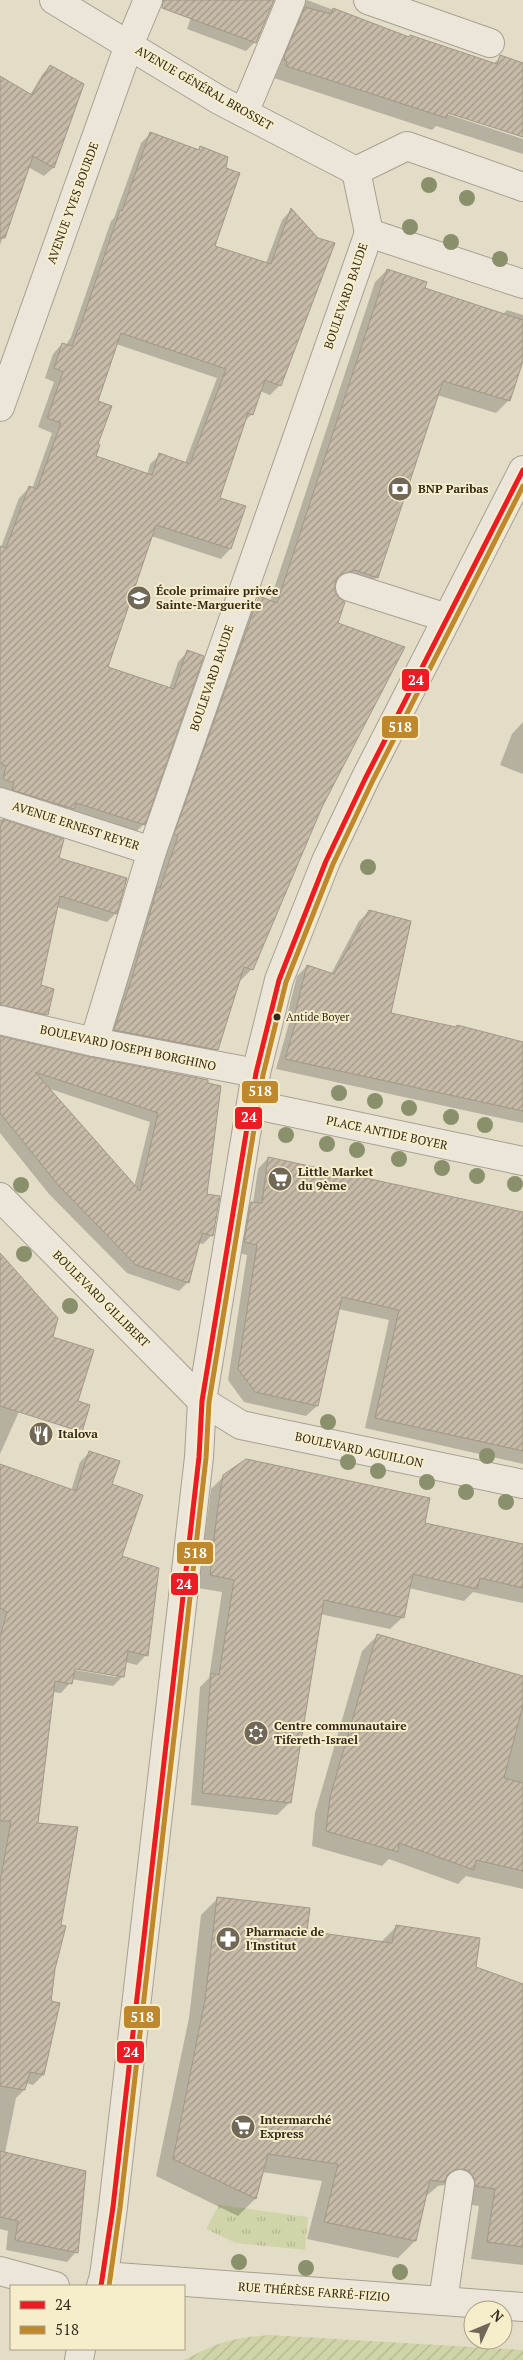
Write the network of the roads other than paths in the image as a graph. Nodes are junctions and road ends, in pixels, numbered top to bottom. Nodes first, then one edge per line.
1 (54, 0) edge
2 (148, 0) edge
3 (291, 0) edge
4 (368, 0) edge
5 (490, 42) dead end
6 (129, 45) junction
7 (244, 112) junction
8 (356, 171) junction
9 (523, 187) edge
10 (369, 233) junction
11 (523, 284) edge
12 (0, 407) edge
13 (523, 470) edge
14 (350, 587) dead end
15 (447, 618) junction
16 (0, 802) edge
17 (152, 851) junction
18 (0, 1020) edge
19 (94, 1042) junction
20 (256, 1073) junction
21 (251, 1104) junction
22 (523, 1161) edge
23 (0, 1197) edge
24 (202, 1401) junction
25 (523, 1484) edge
26 (460, 2184) dead end
27 (0, 2271) edge
28 (103, 2281) edge
29 (51, 2285) edge
30 (171, 2285) edge
31 (185, 2286) edge
32 (443, 2301) junction
33 (523, 2307) edge

1 - 6 street, AVENUE GÉNÉRAL BROSSET
2 - 6 street, AVENUE YVES BOURDE
3 - 7 street
4 - 5 street
6 - 7 street, AVENUE GÉNÉRAL BROSSET
6 - 12 street, AVENUE YVES BOURDE
7 - 8 street, AVENUE GÉNÉRAL BROSSET
8 - 9 street
8 - 10 street
10 - 11 street
10 - 17 street, BOULEVARD BAUDE
13 - 15 street
14 - 15 street
15 - 20 street
16 - 17 street, AVENUE ERNEST REYER
17 - 19 street, BOULEVARD BAUDE
18 - 19 street, BOULEVARD JOSEPH BORGHINO
19 - 20 street, BOULEVARD JOSEPH BORGHINO
20 - 21 street
21 - 22 street, PLACE ANTIDE BOYER
21 - 24 street
23 - 24 street, BOULEVARD GILLIBERT
24 - 25 street, BOULEVARD AGUILLON
24 - 28 street
26 - 32 street
27 - 29 street
28 - 30 street, RUE THÉRÈSE FARRÉ-FIZIO
31 - 32 street, RUE THÉRÈSE FARRÉ-FIZIO
32 - 33 street, RUE THÉRÈSE FARRÉ-FIZIO

